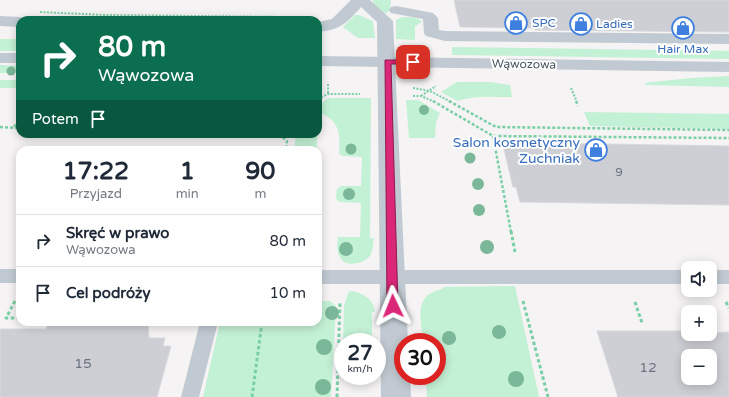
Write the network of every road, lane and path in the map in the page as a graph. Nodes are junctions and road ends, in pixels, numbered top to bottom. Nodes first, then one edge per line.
1 (360, 0) edge
2 (398, 5) edge
3 (37, 12) dead end
4 (104, 16) edge
5 (0, 21) edge
6 (385, 21) junction
7 (16, 22) edge
8 (322, 27) edge
9 (729, 39) edge
10 (0, 58) edge
11 (16, 58) edge
12 (322, 61) edge
13 (387, 62) junction
14 (729, 67) edge
15 (388, 87) junction
16 (366, 94) dead end
17 (408, 96) dead end
18 (322, 97) edge
19 (16, 124) edge
20 (0, 127) edge
21 (14, 127) joint
22 (729, 130) edge
23 (493, 136) junction
24 (729, 138) edge
25 (0, 276) edge
26 (16, 276) edge
27 (392, 276) junction
28 (518, 276) junction
29 (322, 277) edge
30 (681, 277) edge
31 (717, 277) edge
32 (729, 277) edge
33 (341, 297) dead end
34 (633, 298) dead end
35 (16, 300) edge
36 (16, 318) edge
37 (642, 323) dead end
38 (207, 326) edge
39 (261, 326) edge
40 (190, 397) edge
41 (252, 397) edge
42 (337, 397) edge
43 (396, 397) edge
44 (548, 397) edge

1 - 6 street
1 - 8 street
2 - 6 street
2 - 9 street
3 - 4 path
5 - 7 street
6 - 13 street
10 - 11 street
12 - 13 street, Wąwozowa
13 - 14 street, Wąwozowa
13 - 15 street
15 - 22 path
15 - 27 street
16 - 18 path
17 - 23 path
19 - 21 path
20 - 21 path
23 - 24 path
23 - 28 path
25 - 26 lane
27 - 28 lane
27 - 29 lane
27 - 43 street
28 - 30 lane
28 - 44 path
31 - 32 lane
33 - 42 path
34 - 37 path
35 - 36 path
38 - 40 lane
39 - 41 path

